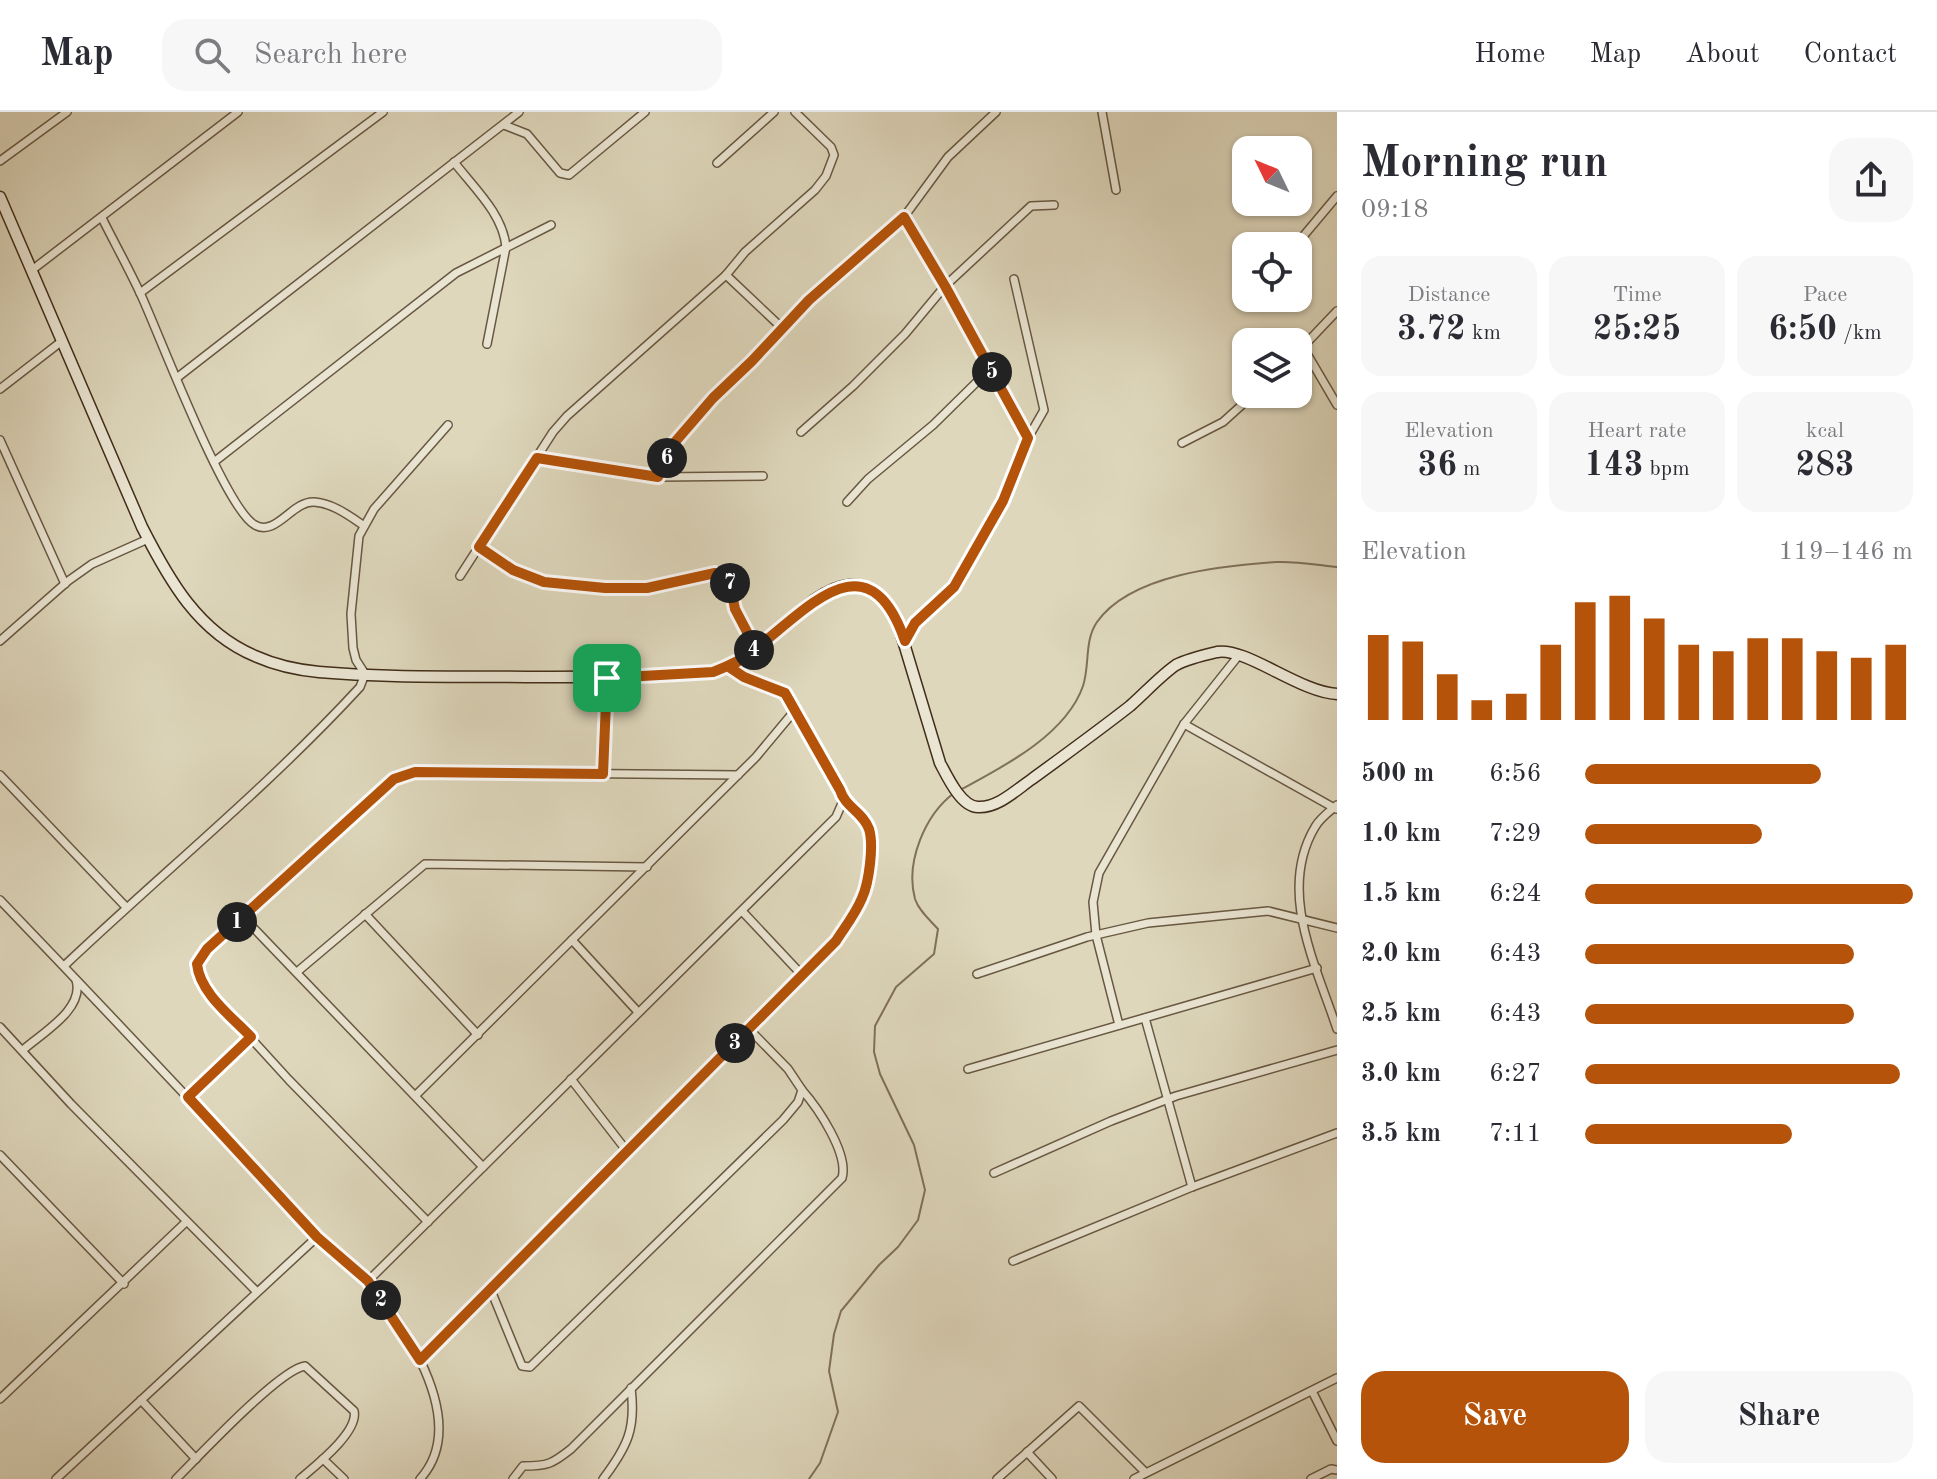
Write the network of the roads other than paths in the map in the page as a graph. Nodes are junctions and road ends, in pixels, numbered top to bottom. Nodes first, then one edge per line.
1 (49, 112) edge
2 (67, 112) edge
3 (238, 112) edge
4 (383, 112) edge
5 (519, 112) edge
6 (645, 112) edge
7 (774, 112) edge
8 (795, 112) edge
9 (996, 112) edge
10 (1102, 112) edge
11 (55, 121) junction
12 (504, 125) junction
13 (0, 161) edge
14 (454, 162) junction
15 (717, 163) dead end
16 (1116, 190) dead end
17 (1337, 196) edge
18 (0, 197) edge
19 (1054, 205) dead end
20 (904, 217) junction
21 (102, 218) junction
22 (551, 225) dead end
23 (1307, 232) edge
24 (506, 247) junction
25 (32, 270) junction
26 (726, 275) junction
27 (1014, 279) dead end
28 (945, 286) junction
29 (140, 293) junction
30 (1337, 311) edge
31 (781, 327) junction
32 (1312, 337) edge
33 (62, 341) junction
34 (487, 344) dead end
35 (1312, 367) edge
36 (990, 369) junction
37 (178, 377) junction
38 (0, 389) edge
39 (1337, 405) edge
40 (1238, 408) edge
41 (448, 425) dead end
42 (801, 432) dead end
43 (1028, 438) junction
44 (0, 440) edge
45 (1182, 443) dead end
46 (537, 458) junction
47 (214, 462) junction
48 (763, 476) dead end
49 (658, 477) junction
50 (847, 502) dead end
51 (363, 525) junction
52 (148, 539) junction
53 (479, 547) junction
54 (460, 576) dead end
55 (65, 584) junction
56 (0, 641) edge
57 (905, 641) junction
58 (756, 649) junction
59 (1239, 655) junction
60 (729, 667) junction
61 (365, 674) junction
62 (607, 678) junction
63 (1337, 694) edge
64 (796, 709) junction
65 (1184, 724) junction
66 (603, 774) junction
67 (0, 775) edge
68 (738, 775) junction
69 (843, 801) junction
70 (1336, 807) edge
71 (648, 867) junction
72 (0, 900) edge
73 (126, 907) junction
74 (742, 911) junction
75 (365, 914) junction
76 (243, 917) junction
77 (1300, 918) junction
78 (1337, 928) edge
79 (1096, 935) junction
80 (572, 940) junction
81 (64, 966) junction
82 (1317, 968) junction
83 (297, 972) junction
84 (977, 974) dead end
85 (802, 975) junction
86 (76, 979) junction
87 (638, 1012) junction
88 (1145, 1018) junction
89 (1119, 1025) junction
90 (0, 1027) edge
91 (749, 1029) junction
92 (1337, 1029) edge
93 (478, 1035) junction
94 (251, 1037) junction
95 (23, 1050) junction
96 (1337, 1050) edge
97 (968, 1069) dead end
98 (571, 1079) junction
99 (802, 1090) junction
100 (416, 1095) junction
101 (188, 1097) junction
102 (1169, 1099) junction
103 (1337, 1133) edge
104 (626, 1150) junction
105 (0, 1155) edge
106 (483, 1167) junction
107 (994, 1173) dead end
108 (1192, 1187) junction
109 (186, 1222) junction
110 (428, 1222) junction
111 (317, 1237) junction
112 (1013, 1261) dead end
113 (368, 1281) junction
114 (124, 1284) junction
115 (490, 1288) junction
116 (256, 1291) junction
117 (420, 1360) junction
118 (1337, 1378) edge
119 (631, 1388) junction
120 (1312, 1391) junction
121 (0, 1399) edge
122 (141, 1400) junction
123 (1337, 1441) edge
124 (1027, 1452) junction
125 (196, 1459) junction
126 (323, 1459) junction
127 (1337, 1470) edge
128 (1145, 1472) junction
129 (56, 1479) edge
130 (176, 1479) edge
131 (300, 1479) edge
132 (344, 1479) edge
133 (420, 1479) edge
134 (513, 1479) edge
135 (603, 1479) edge
136 (997, 1479) edge
137 (1052, 1479) edge
138 (1134, 1479) edge
139 (1311, 1479) edge

1 - 11 street
2 - 11 street
3 - 21 street
4 - 29 street
5 - 12 street
6 - 12 street
7 - 15 street
8 - 26 street
9 - 20 street
10 - 16 street
11 - 13 street
12 - 14 street
14 - 24 street
14 - 37 street
17 - 23 street
18 - 25 street
19 - 28 street
20 - 28 street
20 - 31 street
21 - 25 street
21 - 29 street
22 - 24 street
24 - 34 street
24 - 47 street
25 - 33 street
26 - 31 street
26 - 46 street
27 - 43 street
28 - 36 street
28 - 42 street
29 - 37 street
30 - 32 street
31 - 49 street
33 - 38 street
33 - 52 street
35 - 39 street
36 - 43 street
36 - 50 street
37 - 47 street
40 - 45 street
41 - 51 street
43 - 57 street
44 - 55 street
46 - 49 street
46 - 53 street
47 - 51 street
48 - 49 street
51 - 61 street
52 - 55 street
52 - 61 street
53 - 54 street
53 - 58 street
55 - 56 street
57 - 58 street
57 - 59 street
58 - 60 street
59 - 63 street
59 - 65 street
60 - 62 street
60 - 64 street
61 - 62 street
61 - 73 street
62 - 66 street
64 - 68 street
64 - 69 street
65 - 70 street
65 - 79 street
66 - 68 street
66 - 76 street
67 - 73 street
68 - 71 street
69 - 74 street
69 - 85 street
70 - 77 street
71 - 75 street
71 - 80 street
72 - 81 street
73 - 81 street
74 - 85 street
74 - 87 street
75 - 83 street
75 - 93 street
76 - 83 street
76 - 94 street
77 - 78 street
77 - 79 street
77 - 82 street
79 - 84 street
79 - 89 street
80 - 87 street
80 - 93 street
81 - 86 street
82 - 88 street
82 - 92 street
83 - 100 street
85 - 91 street
86 - 95 street
86 - 101 street
87 - 98 street
88 - 89 street
88 - 102 street
89 - 97 street
90 - 95 street
91 - 99 street
91 - 104 street
93 - 100 street
94 - 101 street
94 - 110 street
95 - 109 street
96 - 102 street
98 - 104 street
98 - 106 street
99 - 115 street
99 - 119 street
100 - 106 street
101 - 111 street
102 - 107 street
102 - 108 street
103 - 108 street
104 - 115 street
105 - 114 street
106 - 110 street
108 - 112 street
109 - 114 street
109 - 116 street
110 - 113 street
111 - 113 street
111 - 116 street
113 - 117 street
114 - 121 street
115 - 117 street
116 - 122 street
117 - 133 street
118 - 120 street
119 - 134 street
119 - 135 street
120 - 123 street
120 - 128 street
122 - 125 street
122 - 129 street
124 - 128 street
124 - 136 street
124 - 137 street
125 - 126 street
125 - 130 street
126 - 131 street
126 - 132 street
127 - 139 street
128 - 138 street

